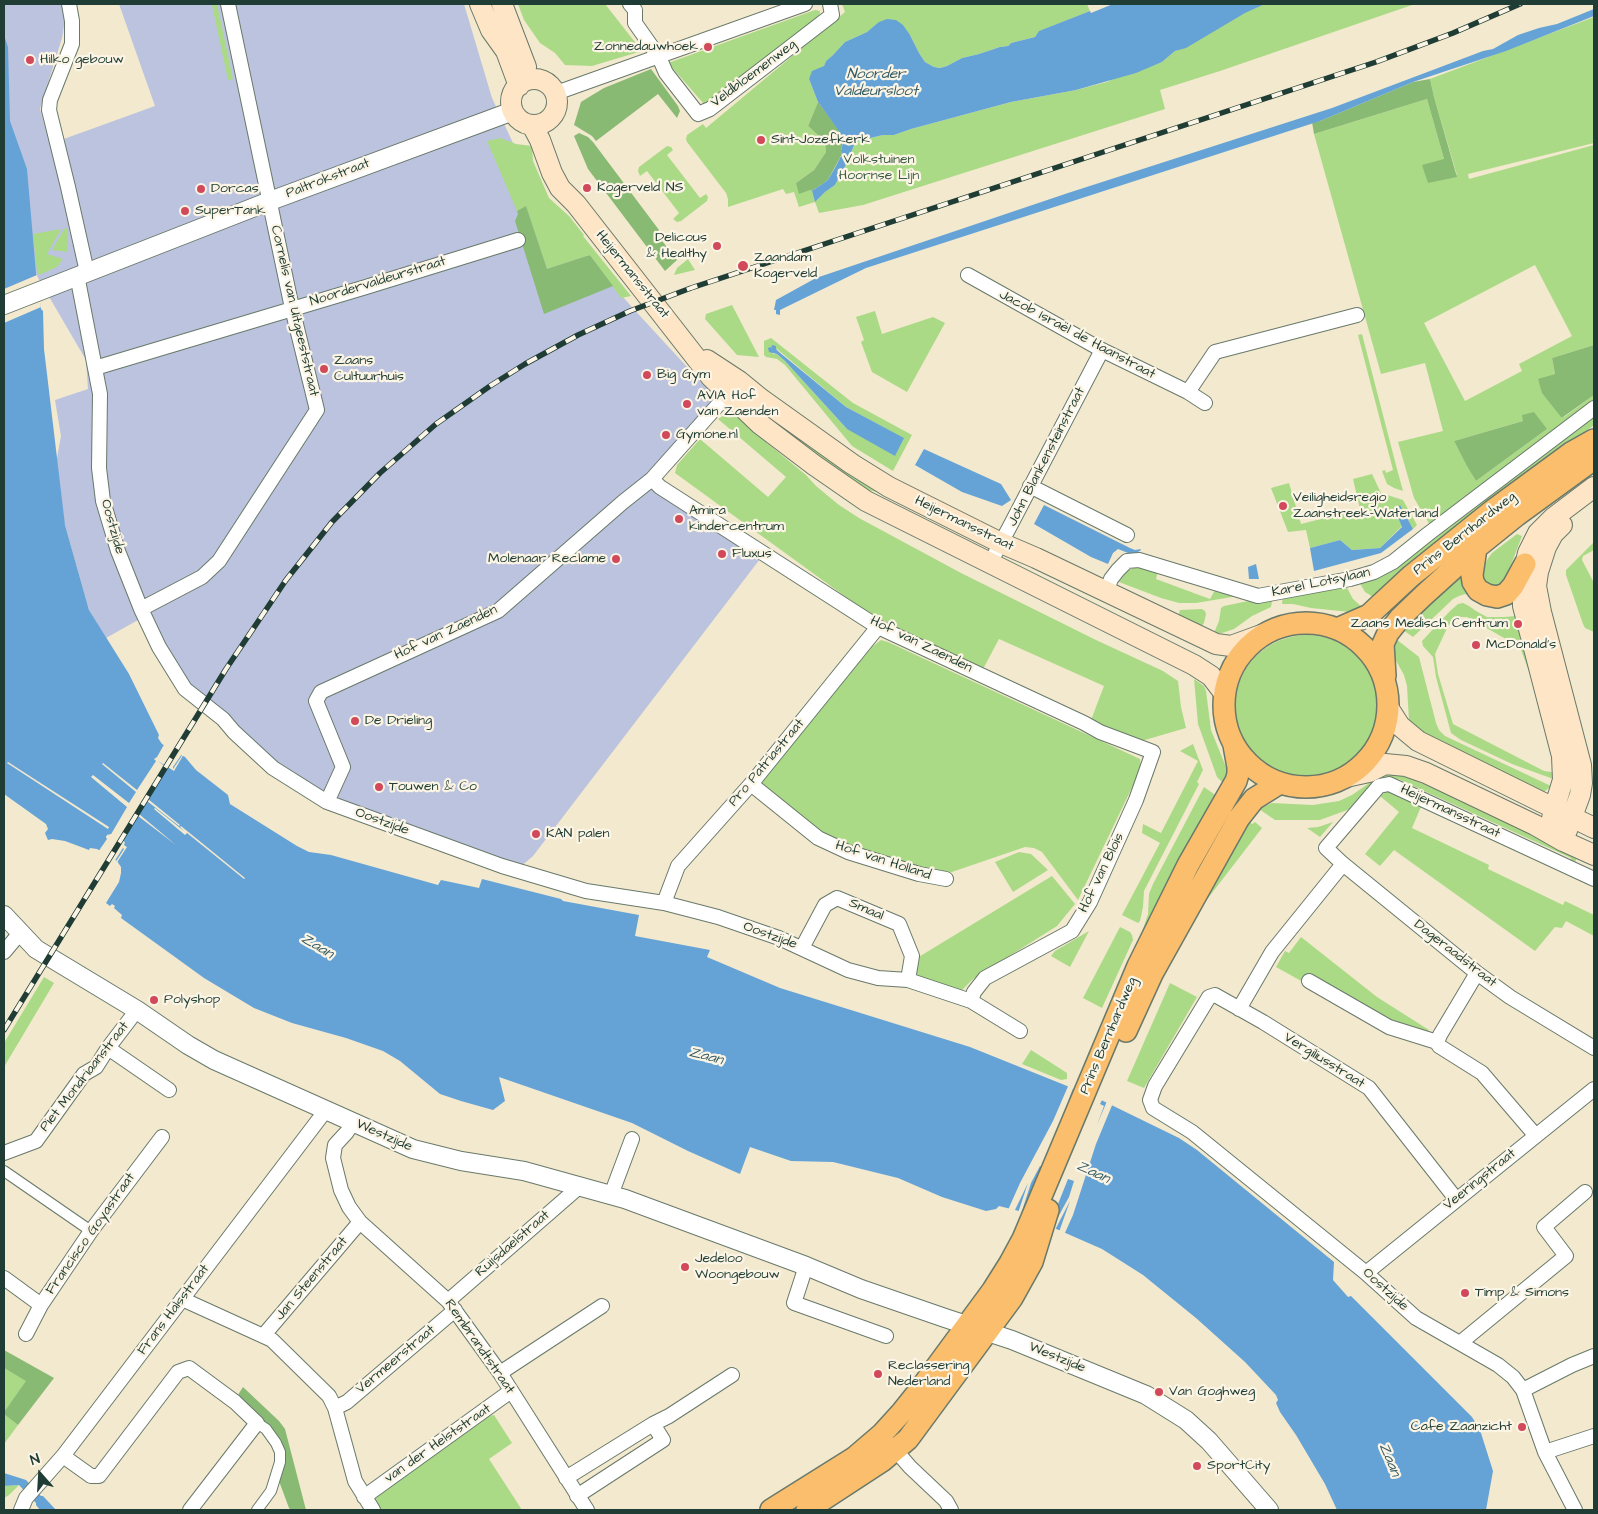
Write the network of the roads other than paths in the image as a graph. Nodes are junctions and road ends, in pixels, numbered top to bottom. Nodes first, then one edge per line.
1 (69, 4) edge
2 (228, 4) edge
3 (480, 4) edge
4 (502, 4) edge
5 (630, 4) edge
6 (805, 4) edge
7 (830, 4) edge
8 (659, 57) junction
9 (526, 83) junction
10 (556, 93) junction
11 (513, 111) junction
12 (540, 123) junction
13 (270, 201) junction
14 (518, 240) dead end
15 (82, 274) junction
16 (968, 275) dead end
17 (4, 305) edge
18 (292, 308) junction
19 (1357, 315) dead end
20 (1102, 350) junction
21 (95, 368) junction
22 (734, 387) junction
23 (1188, 392) junction
24 (1205, 404) dead end
25 (1594, 408) edge
26 (1594, 440) edge
27 (1594, 459) edge
28 (652, 479) junction
29 (1030, 486) junction
30 (1594, 487) edge
31 (1594, 502) edge
32 (1126, 535) dead end
33 (1001, 543) junction
34 (1476, 548) junction
35 (990, 563) junction
36 (1524, 564) junction
37 (1106, 592) junction
38 (141, 609) junction
39 (878, 627) junction
40 (1337, 629) junction
41 (1264, 634) junction
42 (1385, 682) junction
43 (1224, 693) junction
44 (1389, 709) junction
45 (1234, 745) junction
46 (1153, 752) joint
47 (1346, 776) junction
48 (751, 784) junction
49 (1278, 784) junction
50 (327, 802) junction
51 (1563, 813) junction
52 (1594, 828) edge
53 (1556, 837) junction
54 (1326, 848) joint
55 (1594, 855) edge
56 (1343, 864) junction
57 (946, 879) dead end
58 (1594, 879) edge
59 (664, 904) junction
60 (4, 915) edge
61 (20, 933) junction
62 (802, 948) junction
63 (4, 952) edge
64 (1477, 973) junction
65 (908, 980) junction
66 (1309, 981) dead end
67 (971, 1001) junction
68 (1239, 1009) junction
69 (137, 1010) junction
70 (1020, 1031) dead end
71 (1437, 1042) junction
72 (108, 1048) junction
73 (1594, 1048) edge
74 (1102, 1067) junction
75 (1594, 1089) edge
76 (169, 1090) dead end
77 (1150, 1100) joint
78 (326, 1110) junction
79 (353, 1122) junction
80 (1536, 1136) junction
81 (162, 1137) dead end
82 (632, 1139) dead end
83 (4, 1153) edge
84 (4, 1171) edge
85 (579, 1187) junction
86 (1585, 1192) dead end
87 (612, 1196) junction
88 (1456, 1199) junction
89 (360, 1222) junction
90 (91, 1231) junction
91 (806, 1266) junction
92 (1366, 1273) junction
93 (4, 1278) edge
94 (182, 1299) junction
95 (41, 1305) junction
96 (452, 1305) junction
97 (602, 1306) dead end
98 (977, 1329) junction
99 (26, 1334) dead end
100 (264, 1336) junction
101 (886, 1336) dead end
102 (1460, 1343) junction
103 (1594, 1356) edge
104 (500, 1373) junction
105 (732, 1375) dead end
106 (1523, 1390) junction
107 (511, 1391) junction
108 (335, 1408) junction
109 (257, 1423) junction
110 (653, 1424) junction
111 (882, 1434) junction
112 (1594, 1436) edge
113 (896, 1450) junction
114 (1545, 1452) junction
115 (63, 1456) junction
116 (566, 1478) junction
117 (577, 1496) junction
118 (364, 1497) junction
119 (23, 1504) edge
120 (190, 1510) edge
121 (257, 1510) edge
122 (373, 1510) edge
123 (587, 1510) edge
124 (771, 1510) edge
125 (807, 1510) edge
126 (951, 1510) edge
127 (1269, 1510) edge
128 (1575, 1510) edge

1 - 15 street, Oostzijde
2 - 13 street, Cornelis van Uitgeeststraat
3 - 9 main road
4 - 9 main road
5 - 8 street
6 - 8 street
7 - 8 street, Veldbloemenweg
8 - 10 street
9 - 10 main road
9 - 11 main road
10 - 12 main road
11 - 12 main road
11 - 13 street, Paltrokstraat
12 - 22 main road, Heijermansstraat
13 - 15 street, Paltrokstraat
13 - 18 street, Cornelis van Uitgeeststraat
14 - 18 street, Noordervaldeurstraat
15 - 17 street, Paltrokstraat
15 - 21 street, Oostzijde
16 - 20 street, Jacob Israël de Haanstraat
18 - 21 street, Noordervaldeurstraat
18 - 38 street, Cornelis van Uitgeeststraat
19 - 23 street
20 - 23 street, Jacob Israël de Haanstraat
20 - 29 street, John Blankensteinstraat
21 - 38 street, Oostzijde
22 - 28 street, Hof van Zaenden
22 - 33 main road, Heijermansstraat
22 - 35 main road, Heijermansstraat
23 - 24 street, Jacob Israël de Haanstraat
25 - 37 street, Karel Lotsylaan
26 - 40 main road, Prins Bernhardweg
27 - 34 main road, Prins Bernhardweg
28 - 39 street, Hof van Zaenden
28 - 50 street, Hof van Zaenden
29 - 32 street
29 - 33 street, John Blankensteinstraat
30 - 36 main road
31 - 51 main road
33 - 35 street, John Blankensteinstraat
33 - 37 main road, Heijermansstraat
34 - 36 main road
34 - 42 main road, Prins Bernhardweg
35 - 43 main road, Heijermansstraat
36 - 51 main road
37 - 41 main road, Heijermansstraat
38 - 50 street, Oostzijde
39 - 46 street, Hof van Zaenden
39 - 48 street, Pro Patriastraat
40 - 41 main road
40 - 42 main road
41 - 43 main road
42 - 44 main road
43 - 45 main road
44 - 47 main road
44 - 51 main road
45 - 49 main road
45 - 74 main road, Prins Bernhardweg
46 - 67 street, Hof van Blois
47 - 49 main road
47 - 53 main road, Heijermansstraat
48 - 57 street, Hof van Holland
48 - 59 street, Pro Patriastraat
49 - 74 main road, Prins Bernhardweg
50 - 59 street, Oostzijde
51 - 52 main road
51 - 53 main road
53 - 55 main road, Heijermansstraat
54 - 56 street, Dageraadstraat
54 - 58 street, Heijermansstraat
56 - 64 street, Dageraadstraat
56 - 68 street
59 - 62 street, Oostzijde
60 - 61 street, Westzijde
61 - 63 street
61 - 69 street, Westzijde
62 - 65 street, Oostzijde
62 - 65 street, Smaal
64 - 71 street
64 - 73 street, Dageraadstraat
65 - 67 street, Oostzijde
66 - 71 street
67 - 70 street, Oostzijde
68 - 77 street, Vergiliusstraat
68 - 88 street, Vergiliusstraat
69 - 72 street, Piet Mondriaanstraat
69 - 78 street, Westzijde
71 - 80 street
72 - 76 street
72 - 83 street, Piet Mondriaanstraat
74 - 98 main road, Prins Bernhardweg
75 - 80 street, Veeringstraat
77 - 92 street, Oostzijde
78 - 79 street, Westzijde
78 - 94 street, Frans Halsstraat
79 - 85 street, Westzijde
79 - 89 street, Rembrandtstraat
80 - 88 street, Veeringstraat
81 - 90 street, Francisco Goyastraat
82 - 87 street
84 - 90 street
85 - 87 street, Westzijde
85 - 96 street, Ruijsdaelstraat
86 - 102 street
87 - 91 street, Westzijde
88 - 92 street, Veeringstraat
89 - 96 street, Rembrandtstraat
89 - 100 street, Jan Steenstraat
90 - 95 street, Francisco Goyastraat
91 - 98 street, Westzijde
91 - 101 street
92 - 102 street, Oostzijde
93 - 95 street
94 - 100 street
94 - 115 street, Frans Halsstraat
95 - 99 street, Francisco Goyastraat
96 - 104 street, Rembrandtstraat
96 - 108 street, Vermeerstraat
97 - 104 street
98 - 111 main road
98 - 113 main road
98 - 127 street, Westzijde
100 - 108 street
102 - 106 street, Oostzijde
103 - 106 street
104 - 107 street, Rembrandtstraat
105 - 110 street
106 - 114 street, Oostzijde
107 - 116 street, Rembrandtstraat
107 - 118 street, van der Helststraat
108 - 118 street
109 - 115 street
109 - 120 street
109 - 121 street
110 - 116 street
110 - 117 street
111 - 113 street
111 - 124 main road
112 - 114 street
113 - 125 main road
113 - 126 street
114 - 128 street, Oostzijde
115 - 119 street, Frans Halsstraat
116 - 117 street, Rembrandtstraat
117 - 123 street, Rembrandtstraat
118 - 122 street

